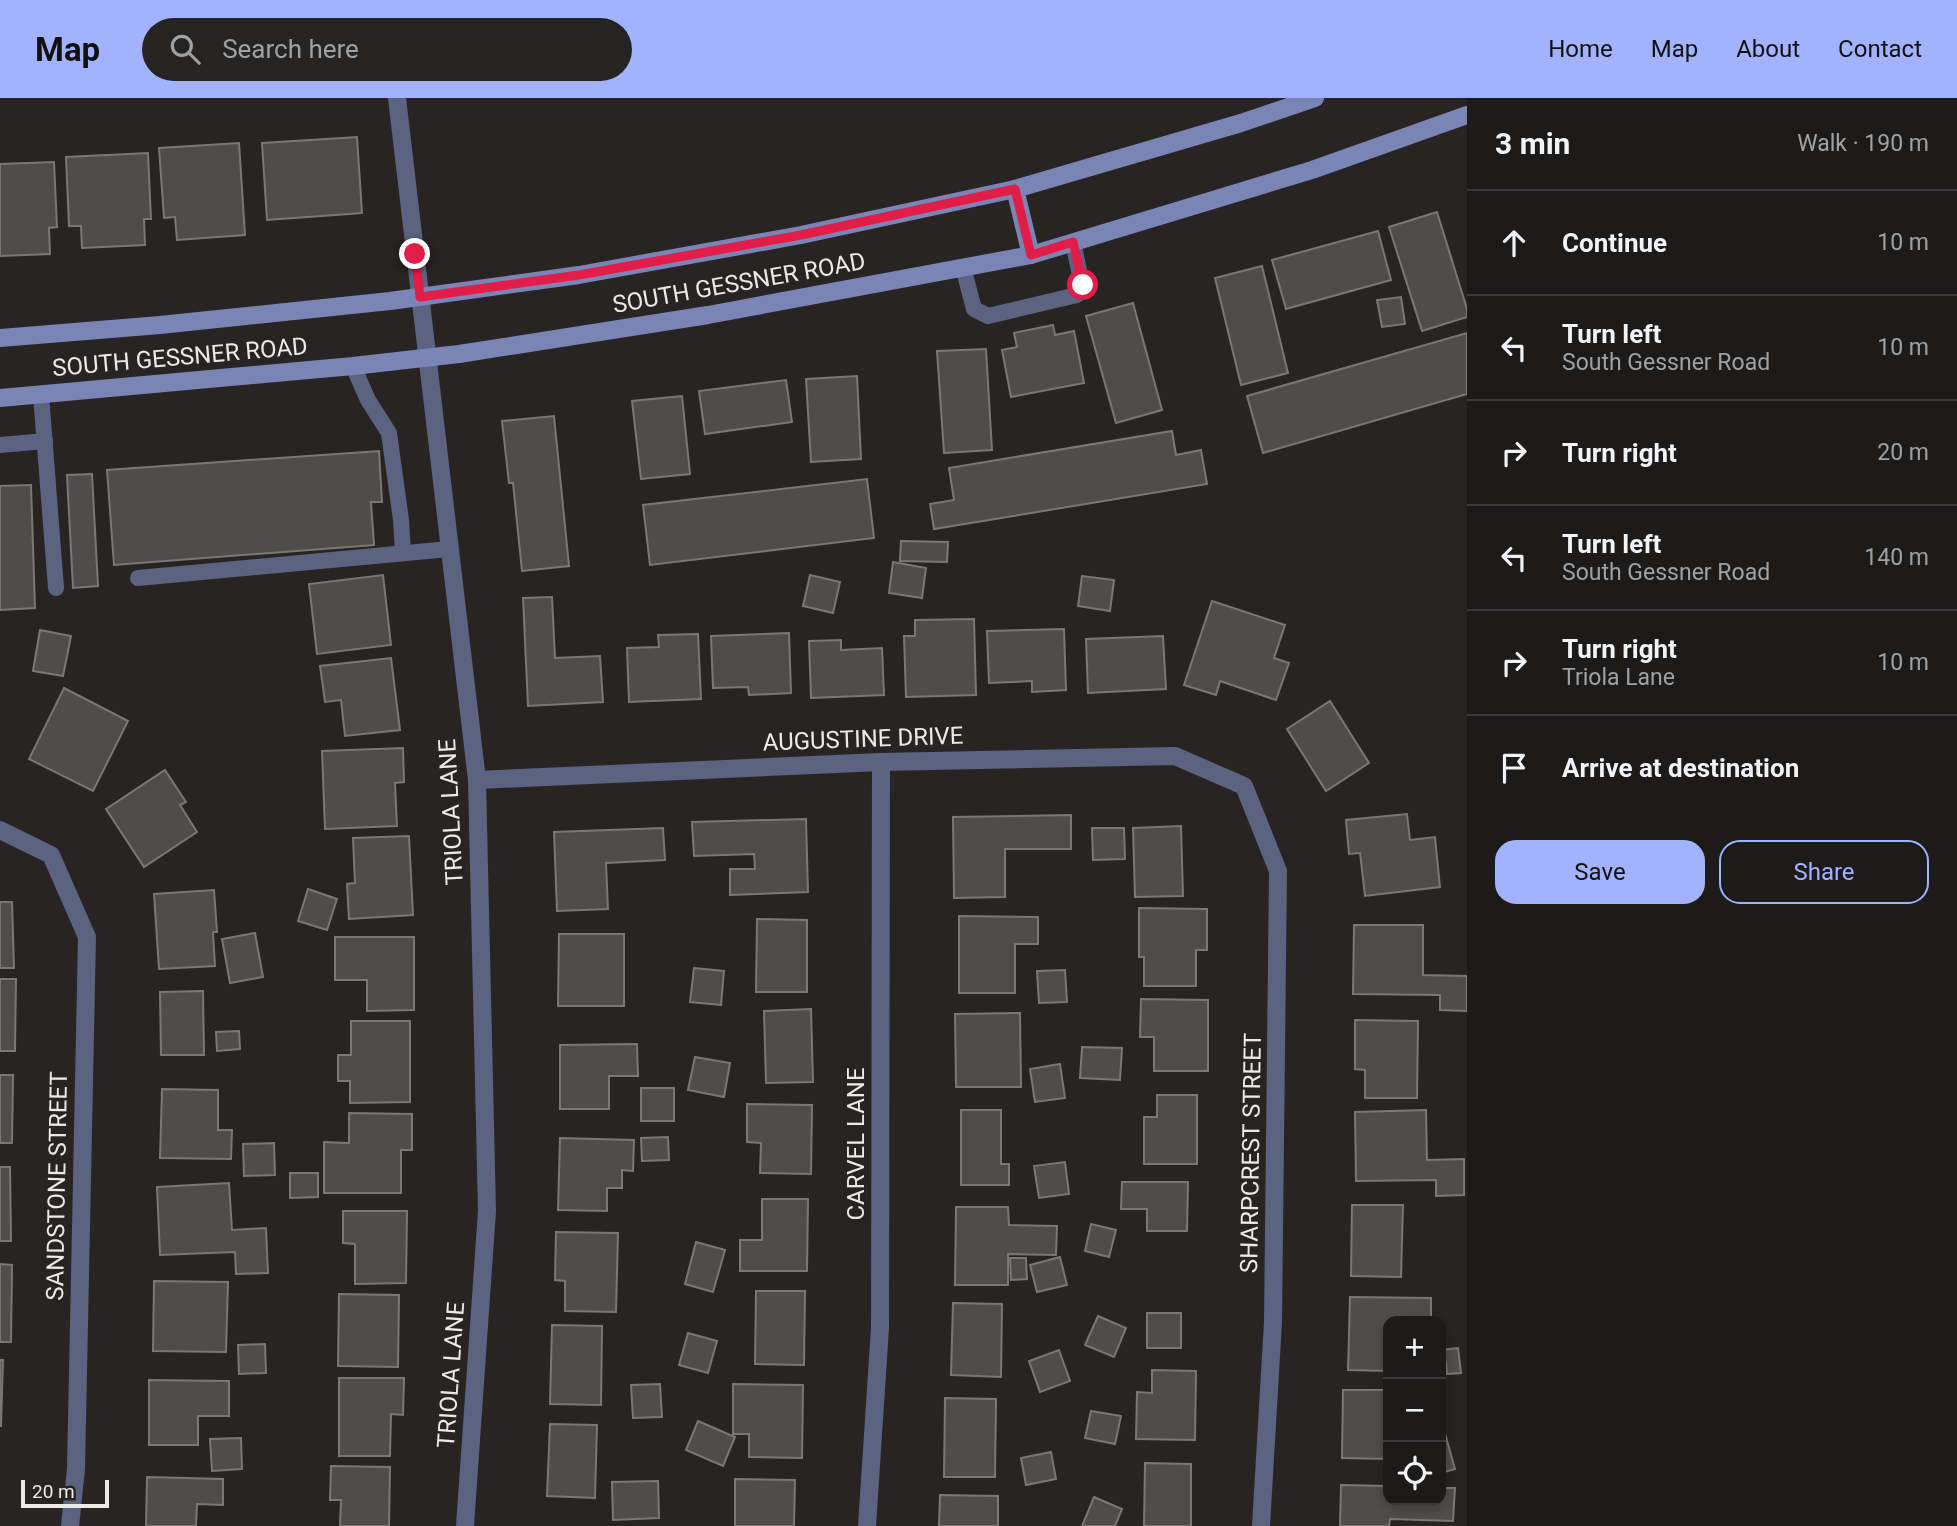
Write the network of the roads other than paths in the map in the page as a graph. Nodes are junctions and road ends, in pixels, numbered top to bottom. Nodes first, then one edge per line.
1 (1315, 98) edge
2 (398, 105) edge
3 (1467, 116) edge
4 (1015, 189) junction
5 (1073, 242) junction
6 (1031, 255) junction
7 (962, 267) junction
8 (420, 297) junction
9 (0, 338) edge
10 (427, 358) junction
11 (353, 366) junction
12 (41, 394) junction
13 (0, 398) edge
14 (45, 441) junction
15 (0, 445) edge
16 (449, 549) junction
17 (403, 553) junction
18 (138, 578) dead end
19 (57, 588) dead end
20 (881, 762) junction
21 (477, 780) junction
22 (1244, 786) joint
23 (0, 830) edge
24 (70, 1526) edge
25 (465, 1526) edge
26 (867, 1526) edge
27 (1261, 1526) edge

1 - 4 main road, SOUTH GESSNER ROAD
2 - 8 street, TRIOLA LANE
3 - 5 main road, SOUTH GESSNER ROAD
4 - 6 main road
4 - 8 main road, SOUTH GESSNER ROAD
5 - 6 main road, SOUTH GESSNER ROAD
5 - 7 lane
6 - 7 main road, SOUTH GESSNER ROAD
7 - 10 main road, SOUTH GESSNER ROAD
8 - 9 main road, SOUTH GESSNER ROAD
8 - 10 street, TRIOLA LANE
10 - 11 main road, SOUTH GESSNER ROAD
10 - 16 street, TRIOLA LANE
11 - 12 main road, SOUTH GESSNER ROAD
11 - 17 lane
12 - 13 main road, SOUTH GESSNER ROAD
12 - 14 lane
14 - 15 lane
14 - 19 lane
16 - 17 lane
16 - 21 street, TRIOLA LANE
17 - 18 lane
20 - 21 street, AUGUSTINE DRIVE
20 - 22 street, AUGUSTINE DRIVE
20 - 26 street, CARVEL LANE
21 - 25 street, TRIOLA LANE
22 - 27 street, SHARPCREST STREET
23 - 24 street, SANDSTONE STREET

